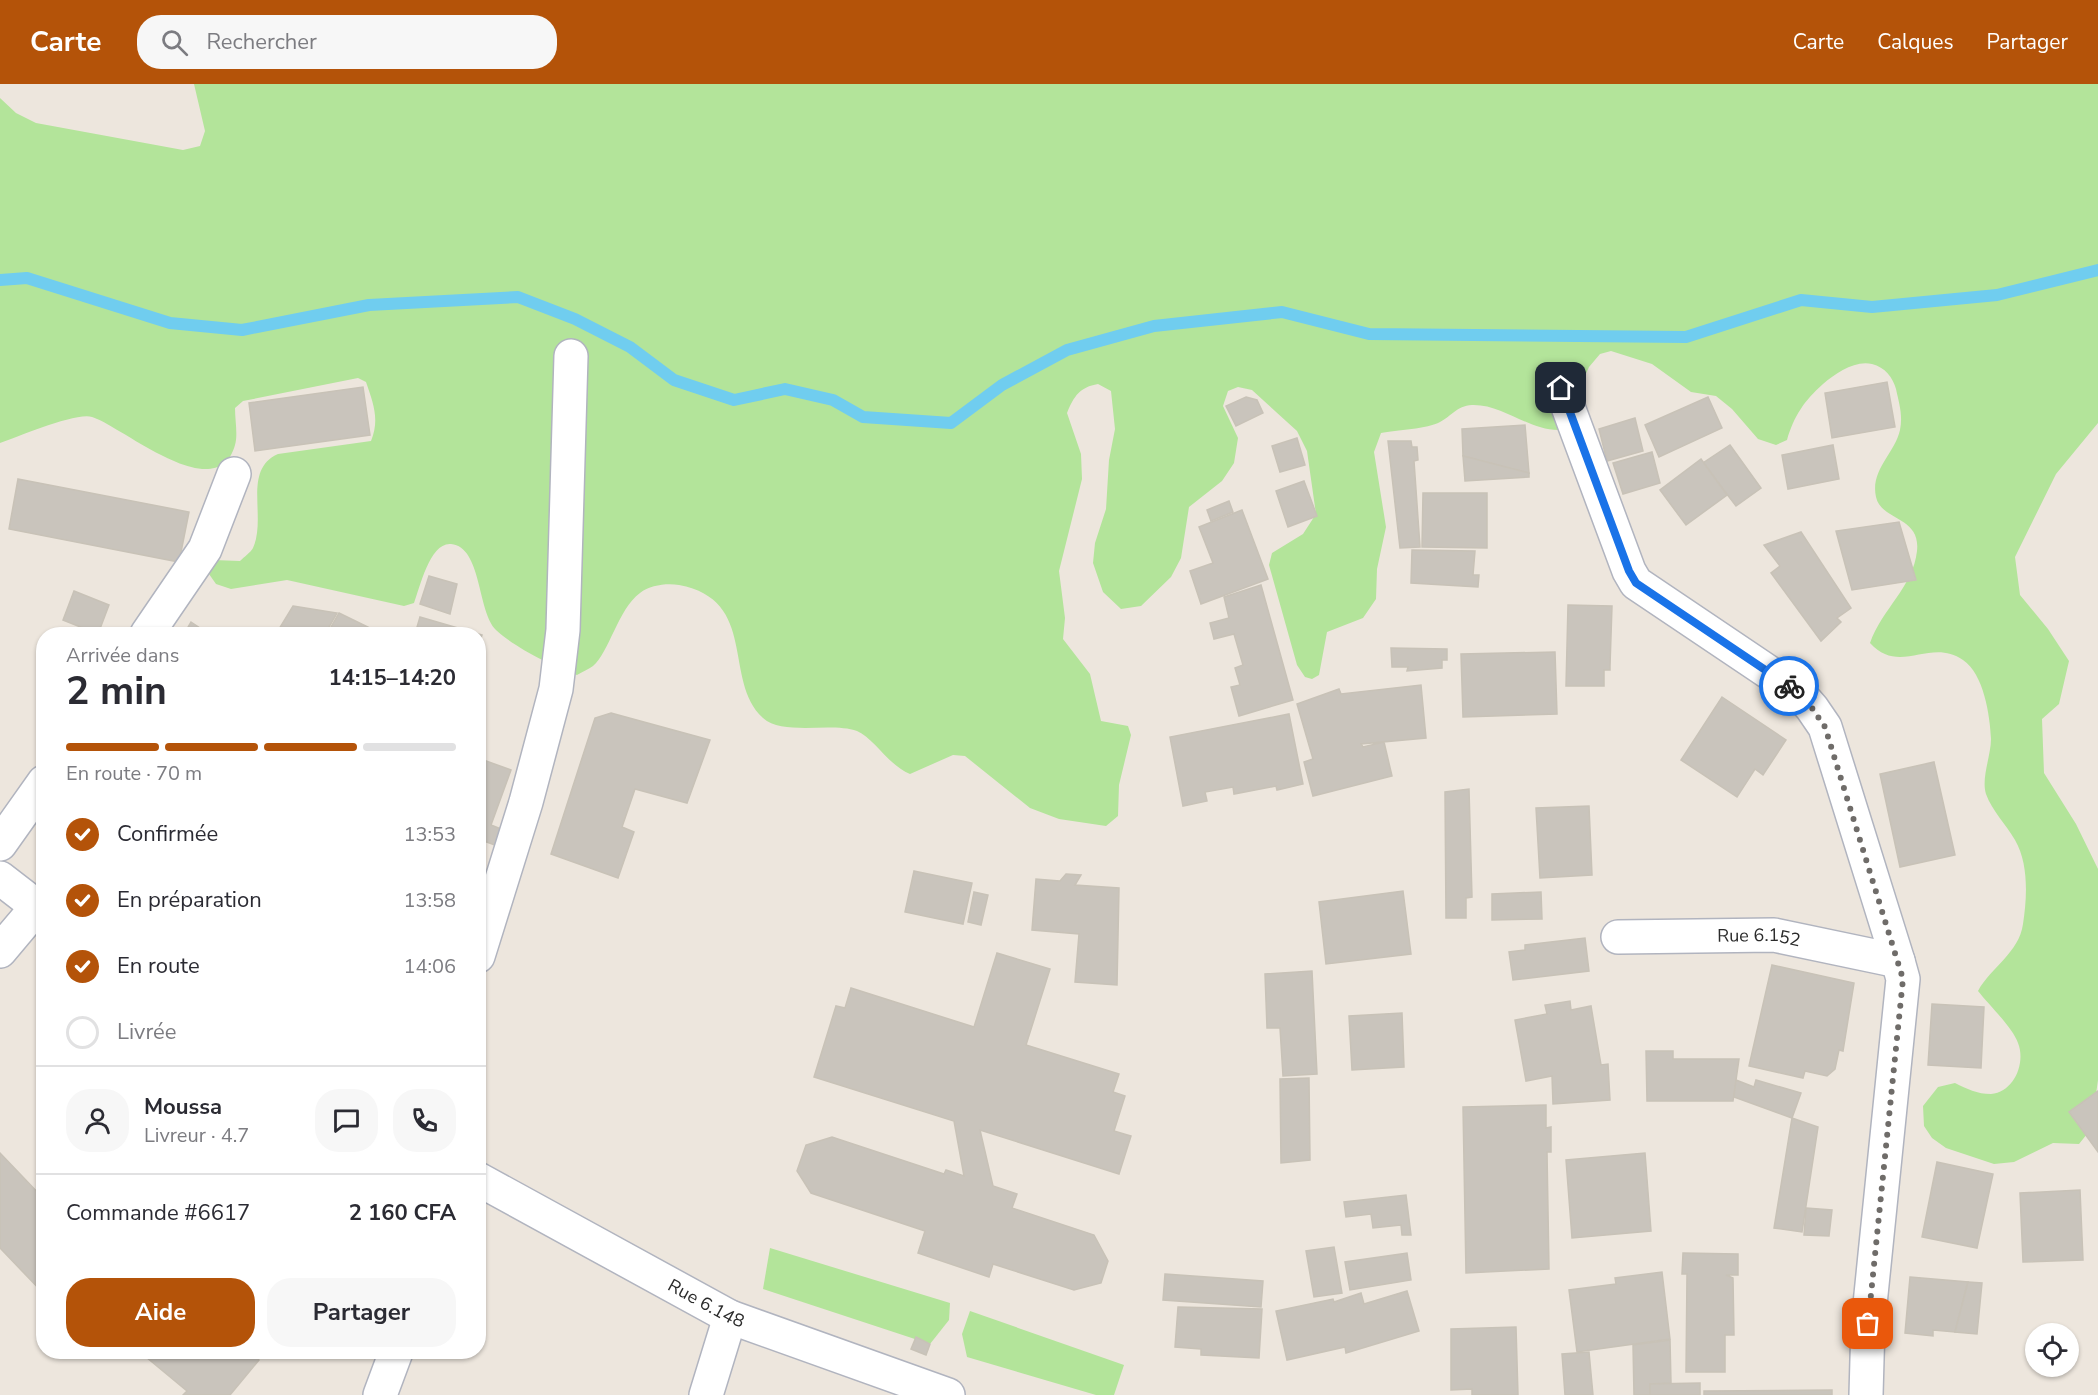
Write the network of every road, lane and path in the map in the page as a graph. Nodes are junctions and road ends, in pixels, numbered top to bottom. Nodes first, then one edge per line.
1 (571, 356) dead end
2 (1561, 388) dead end
3 (234, 474) dead end
4 (152, 627) edge
5 (36, 793) edge
6 (0, 844) edge
7 (0, 878) edge
8 (36, 906) edge
9 (36, 913) edge
10 (486, 930) edge
11 (1617, 937) dead end
12 (0, 951) edge
13 (1899, 961) junction
14 (486, 1183) edge
15 (730, 1317) junction
16 (393, 1359) edge
17 (380, 1395) edge
18 (706, 1395) edge
19 (948, 1395) edge
20 (1866, 1395) edge

1 - 10 street
2 - 13 street
3 - 4 street
5 - 6 street
7 - 8 street
9 - 12 street
11 - 13 street, Rue 6.152
13 - 20 street
14 - 15 street, Rue 6.148
15 - 18 street
15 - 19 street, Rue 6.148
16 - 17 street

